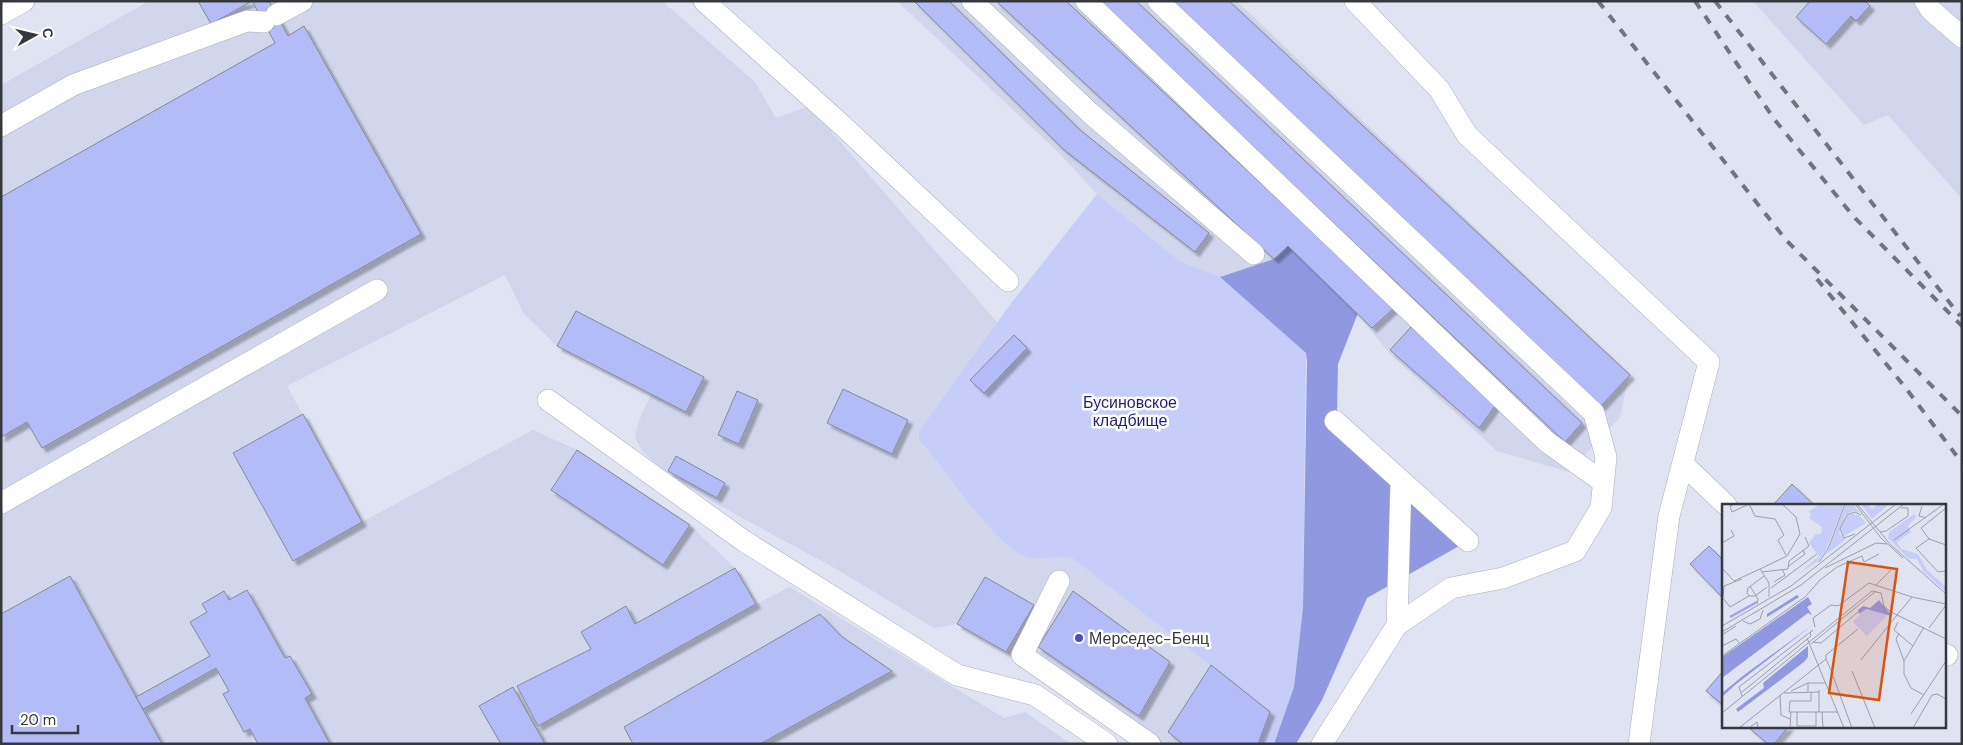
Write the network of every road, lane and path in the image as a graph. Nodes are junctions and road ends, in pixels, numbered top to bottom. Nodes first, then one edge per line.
1 (24, 1) edge
2 (302, 1) edge
3 (704, 1) edge
4 (972, 1) edge
5 (1086, 1) edge
6 (1158, 1) edge
7 (1355, 1) edge
8 (1932, 4) edge
9 (1, 14) edge
10 (1962, 37) edge
11 (1, 126) edge
12 (1254, 254) dead end
13 (1008, 281) dead end
14 (377, 290) dead end
15 (548, 400) dead end
16 (1335, 421) dead end
17 (1682, 464) junction
18 (1401, 481) junction
19 (1603, 482) junction
20 (1, 503) edge
21 (1725, 504) edge
22 (1468, 541) dead end
23 (1059, 580) dead end
24 (1396, 625) junction
25 (1107, 744) edge
26 (1150, 744) edge
27 (1322, 744) edge
28 (1639, 744) edge

1 - 9 street
2 - 11 street
3 - 13 street
4 - 12 street
5 - 19 street
6 - 19 street
7 - 17 street
8 - 10 street
14 - 20 street
15 - 25 street
16 - 18 street
17 - 21 street
17 - 28 street
18 - 22 street
18 - 24 street
19 - 24 street
23 - 26 street
24 - 27 street

